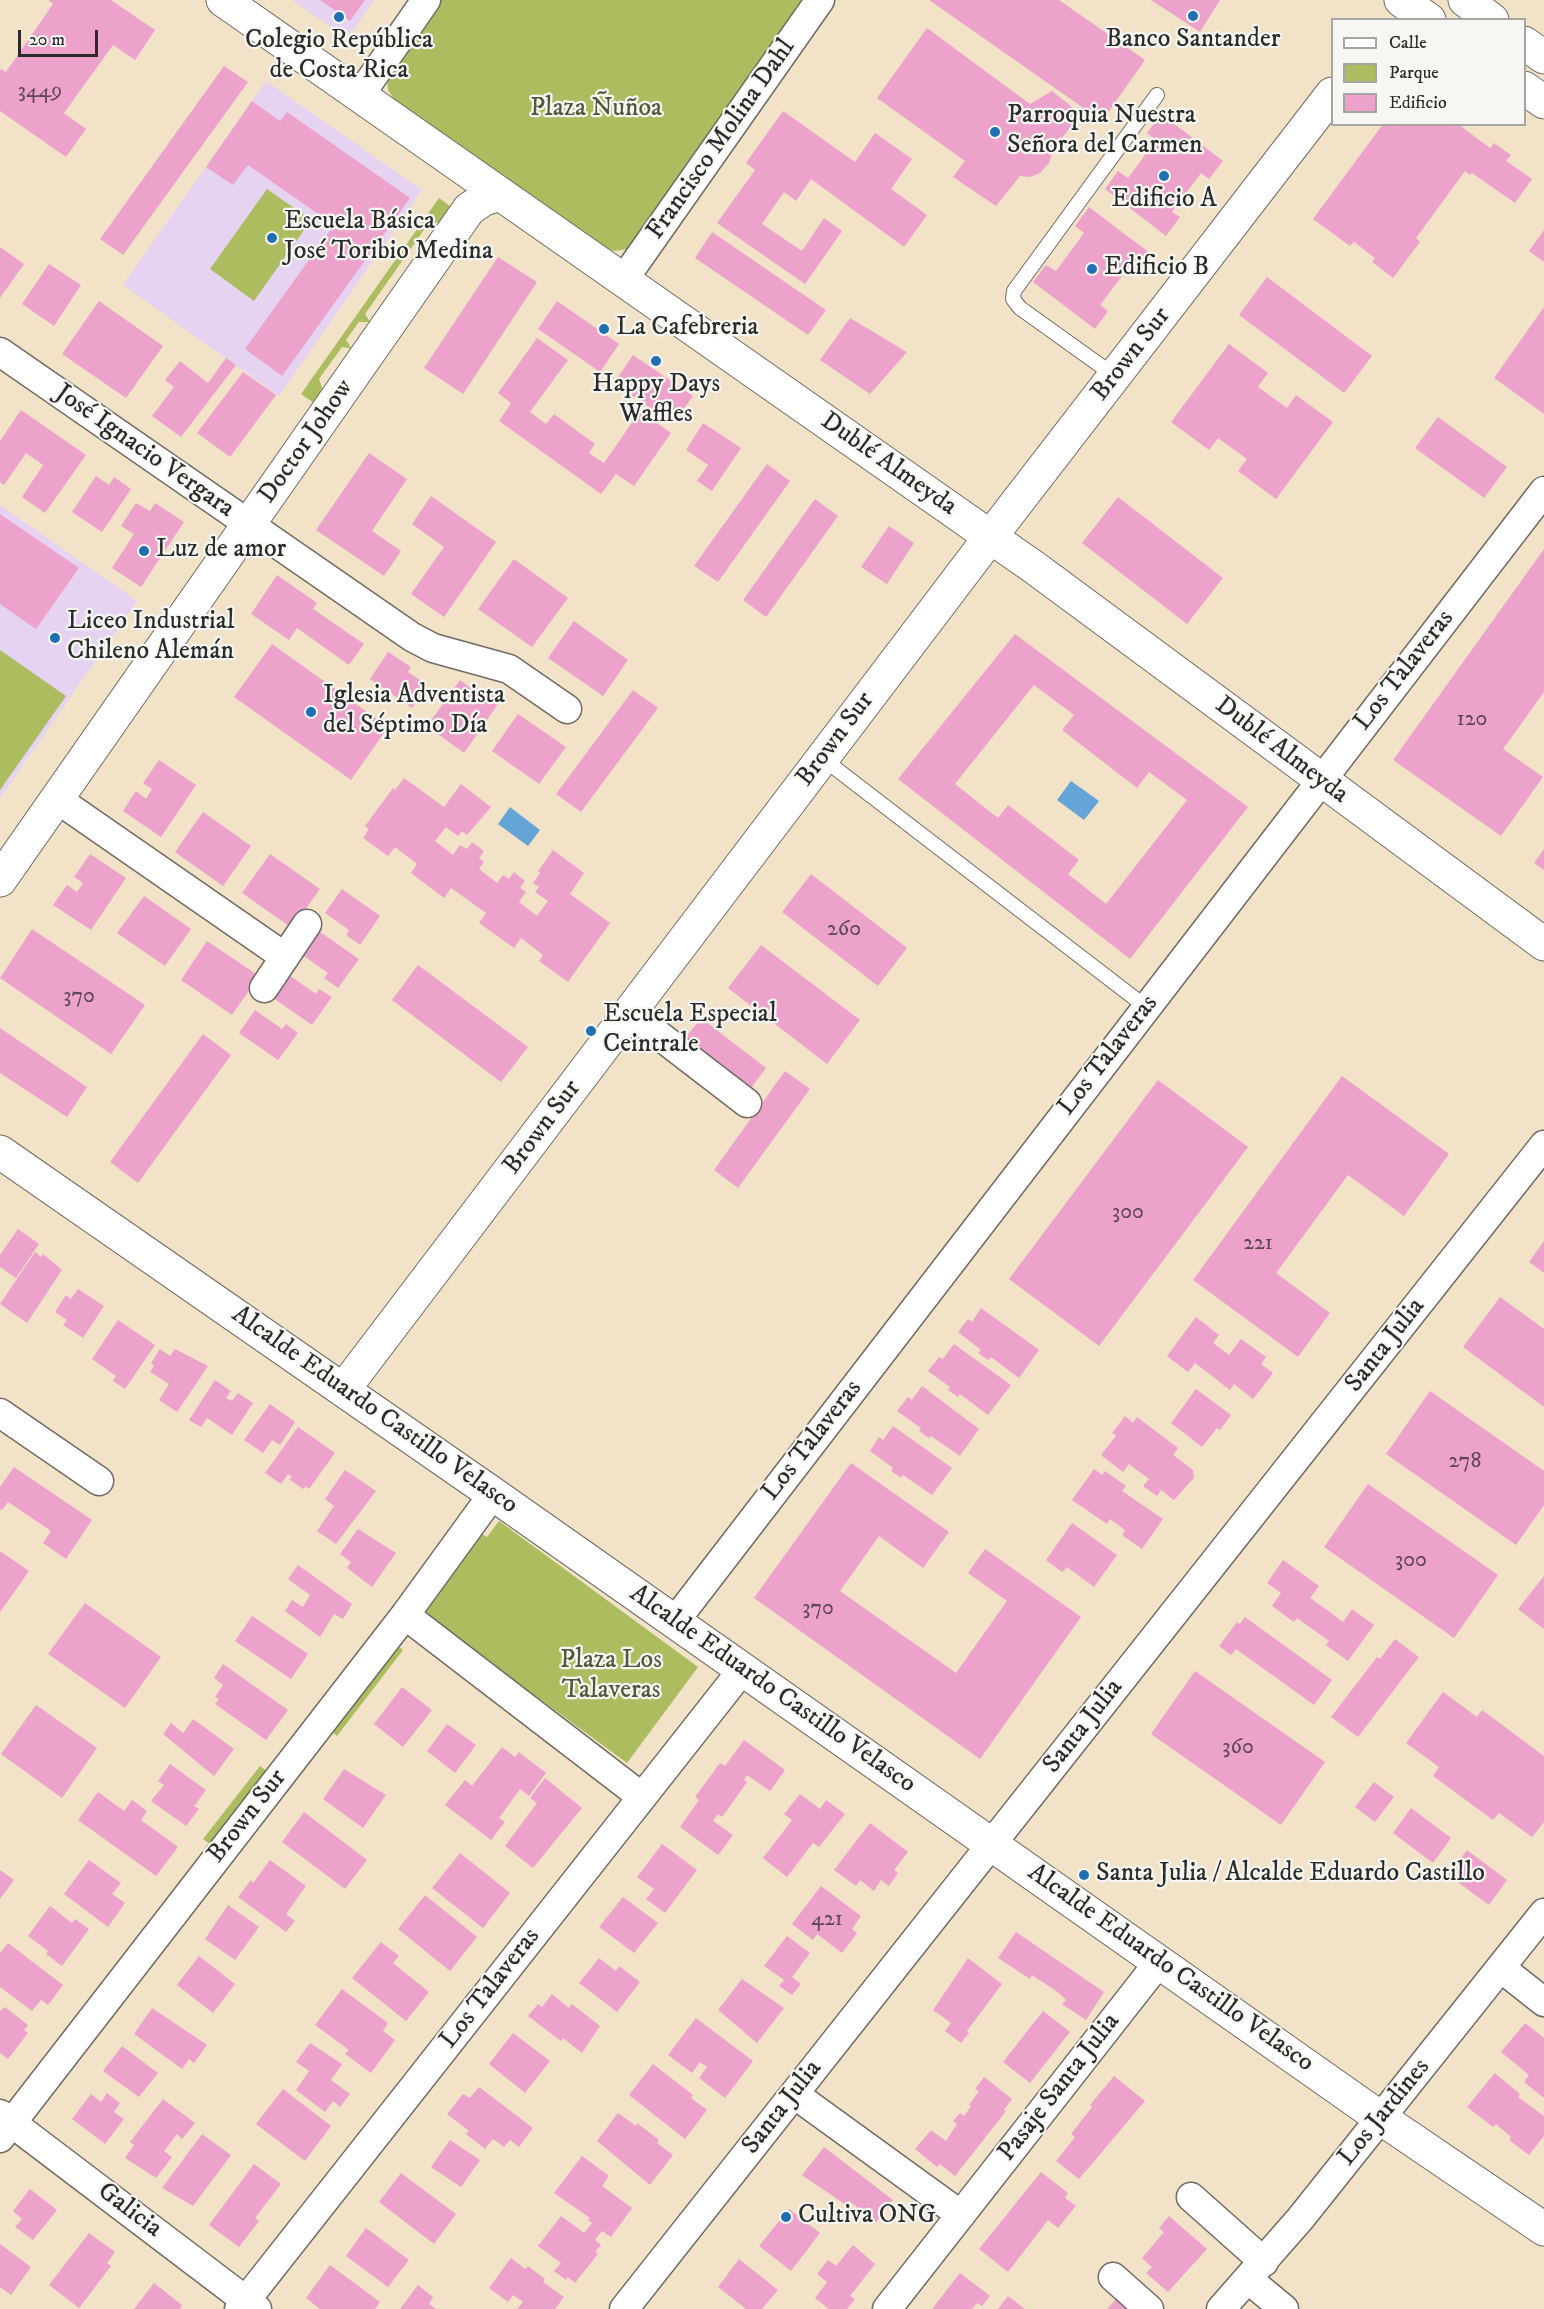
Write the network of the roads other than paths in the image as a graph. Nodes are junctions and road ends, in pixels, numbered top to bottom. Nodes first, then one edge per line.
1 (223, 0) edge
2 (426, 0) edge
3 (820, 0) edge
4 (1465, 0) edge
5 (1489, 18) edge
6 (1526, 44) edge
7 (1544, 57) edge
8 (1526, 89) edge
9 (360, 95) junction
10 (1157, 95) dead end
11 (1331, 95) edge
12 (1544, 102) edge
13 (470, 174) junction
14 (498, 195) junction
15 (469, 209) junction
16 (624, 279) junction
17 (0, 352) edge
18 (1115, 376) junction
19 (1544, 491) edge
20 (249, 525) junction
21 (991, 537) junction
22 (567, 710) dead end
23 (822, 758) junction
24 (1321, 781) junction
25 (57, 799) junction
26 (0, 880) edge
27 (307, 924) dead end
28 (1544, 944) edge
29 (285, 957) junction
30 (264, 988) dead end
31 (1146, 1007) junction
32 (630, 1013) junction
33 (747, 1103) dead end
34 (1544, 1145) edge
35 (0, 1152) edge
36 (344, 1390) junction
37 (0, 1413) edge
38 (99, 1481) dead end
39 (494, 1494) junction
40 (405, 1614) junction
41 (675, 1621) junction
42 (743, 1669) junction
43 (642, 1797) junction
44 (992, 1844) junction
45 (1544, 1914) edge
46 (1159, 1962) junction
47 (1501, 1968) junction
48 (1544, 2002) edge
49 (794, 2094) junction
50 (1382, 2119) junction
51 (4, 2125) edge
52 (1191, 2197) dead end
53 (961, 2215) junction
54 (1544, 2229) edge
55 (1257, 2271) junction
56 (1113, 2277) dead end
57 (248, 2306) edge
58 (889, 2308) edge
59 (624, 2309) edge
60 (1149, 2309) edge
61 (1221, 2309) edge
62 (1284, 2309) edge

1 - 9 main road, Dublé Almeyda
2 - 9 street
3 - 16 street, Francisco Molina Dahl
4 - 5 main road
6 - 7 main road
8 - 12 main road
9 - 13 main road, Dublé Almeyda
10 - 18 lane
11 - 18 main road, Brown Sur
13 - 14 main road, Dublé Almeyda
13 - 15 main road
14 - 15 main road, Doctor Johow
14 - 16 main road, Dublé Almeyda
15 - 20 main road, Doctor Johow
16 - 21 main road, Dublé Almeyda
17 - 20 street, José Ignacio Vergara
18 - 21 main road, Brown Sur
19 - 24 street, Los Talaveras
20 - 22 street, José Ignacio Vergara
20 - 25 main road, Doctor Johow
21 - 23 main road, Brown Sur
21 - 24 main road, Dublé Almeyda
23 - 31 lane
23 - 32 main road, Brown Sur
24 - 28 main road, Dublé Almeyda
24 - 31 street, Los Talaveras
25 - 26 main road, Doctor Johow
25 - 29 street
27 - 29 street
29 - 30 street
31 - 41 street, Los Talaveras
32 - 33 street
32 - 36 main road, Brown Sur
34 - 44 street, Santa Julia
35 - 36 main road, Alcalde Eduardo Castillo Velasco
36 - 39 main road, Alcalde Eduardo Castillo Velasco
37 - 38 street
39 - 40 street, Brown Sur
39 - 41 main road, Alcalde Eduardo Castillo Velasco
40 - 43 street
40 - 51 street, Brown Sur
41 - 42 main road, Alcalde Eduardo Castillo Velasco
42 - 43 street, Los Talaveras
42 - 44 main road, Alcalde Eduardo Castillo Velasco
43 - 57 street, Los Talaveras
44 - 46 main road, Alcalde Eduardo Castillo Velasco
44 - 49 street, Santa Julia
45 - 47 street, Los Jardines
46 - 50 main road, Alcalde Eduardo Castillo Velasco
46 - 53 street, Pasaje Santa Julia
47 - 48 street
47 - 50 street, Los Jardines
49 - 53 street
49 - 59 street, Santa Julia
50 - 54 main road, Alcalde Eduardo Castillo Velasco
50 - 55 street, Los Jardines
51 - 57 street, Galicia
52 - 55 street
53 - 58 street, Pasaje Santa Julia
55 - 61 street, Los Jardines
55 - 62 street
56 - 60 street

